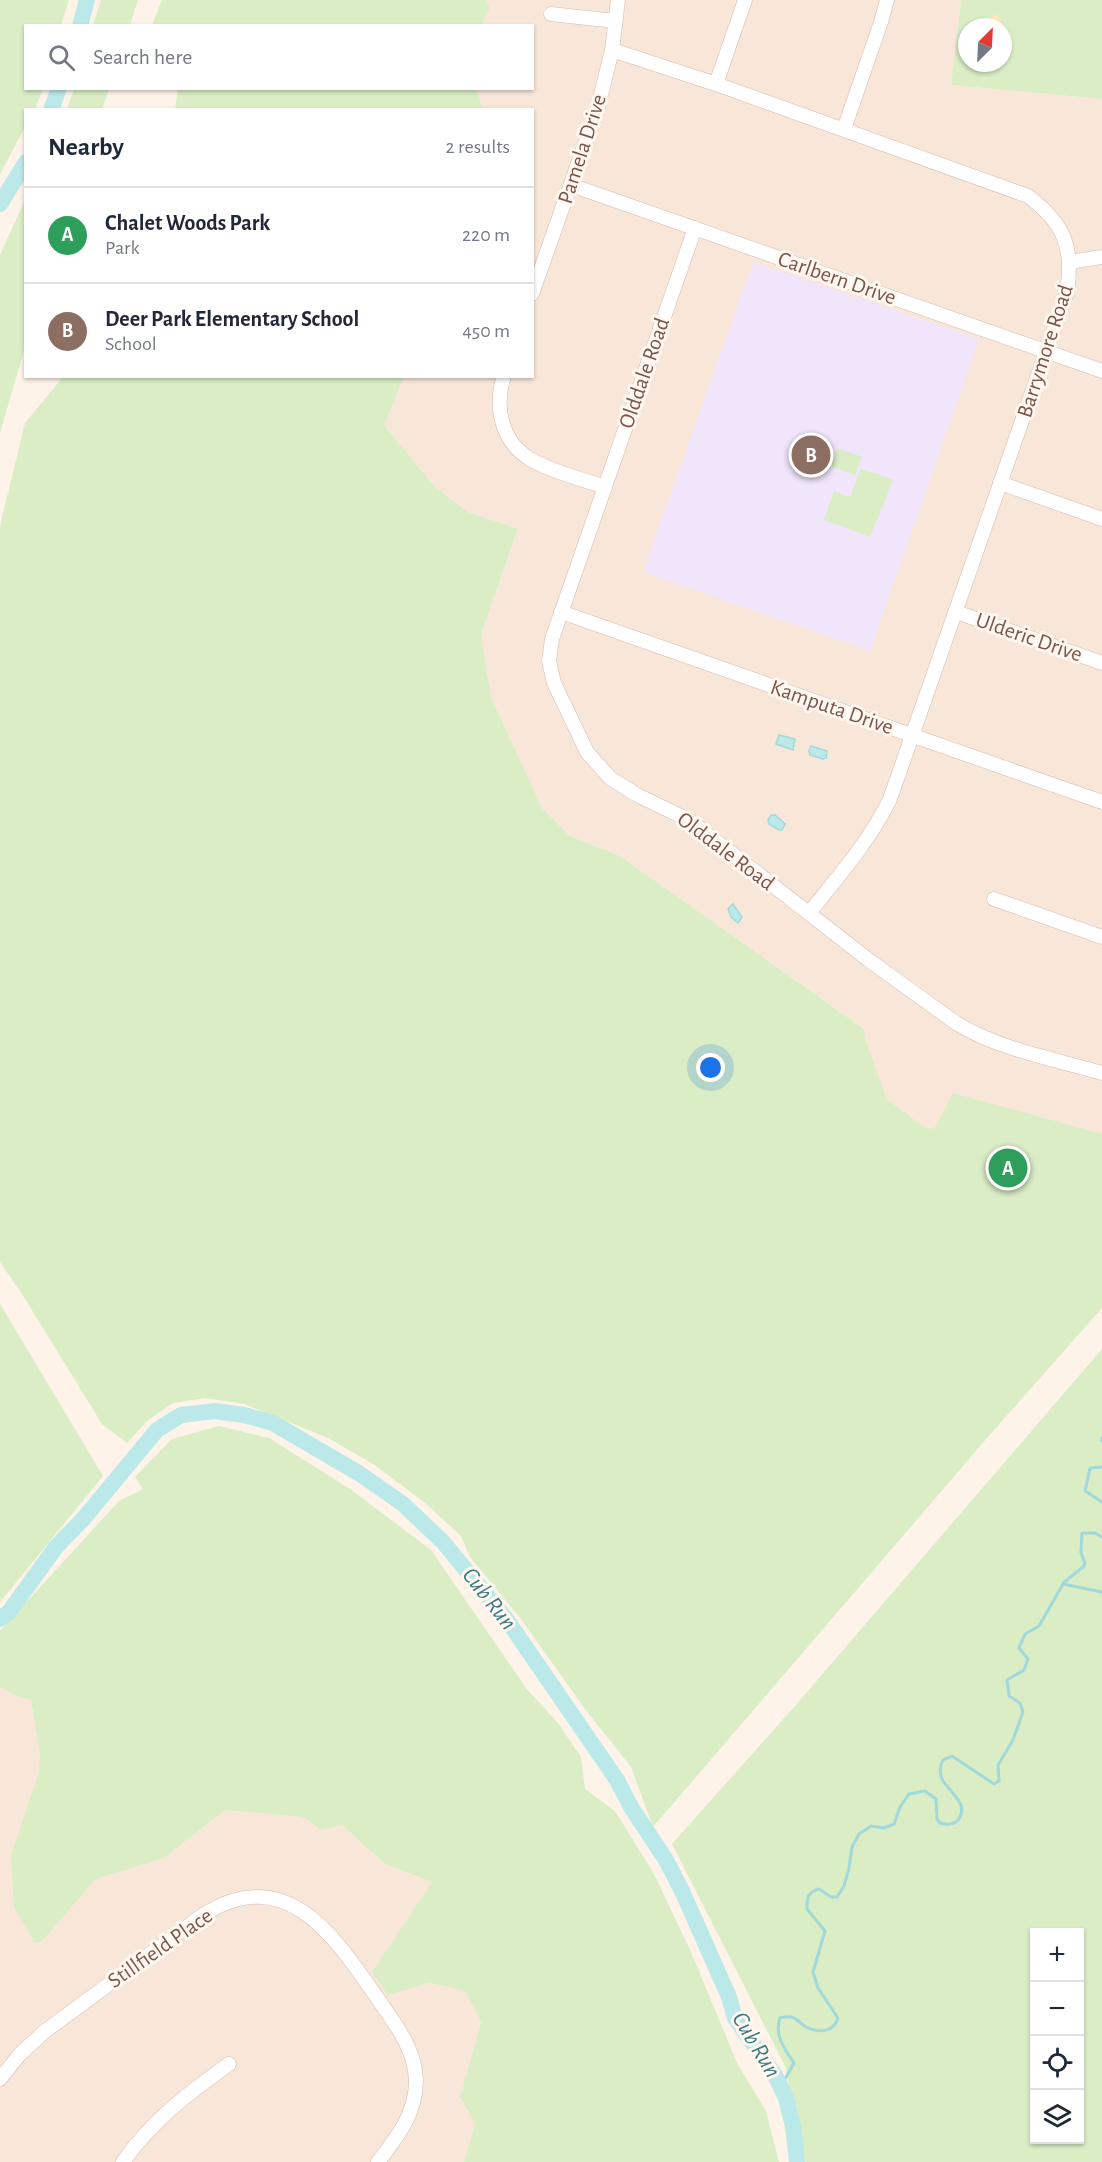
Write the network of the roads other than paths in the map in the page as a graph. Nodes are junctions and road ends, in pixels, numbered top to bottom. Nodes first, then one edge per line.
1 (618, 0) edge
2 (745, 0) edge
3 (887, 0) edge
4 (551, 14) dead end
5 (615, 21) junction
6 (612, 50) junction
7 (716, 84) junction
8 (844, 129) junction
9 (571, 185) junction
10 (695, 228) junction
11 (1102, 256) edge
12 (1070, 262) junction
13 (534, 288) edge
14 (1046, 351) junction
15 (1102, 371) edge
16 (503, 378) edge
17 (1000, 483) junction
18 (604, 487) junction
19 (1102, 519) edge
20 (561, 612) junction
21 (956, 612) junction
22 (1102, 663) edge
23 (912, 735) junction
24 (1102, 802) edge
25 (994, 899) dead end
26 (809, 913) junction
27 (1102, 937) edge
28 (1102, 1073) edge
29 (230, 2064) dead end
30 (0, 2079) edge
31 (123, 2162) edge
32 (378, 2162) edge

1 - 5 street, Pamela Drive
2 - 7 street
3 - 8 street
4 - 5 street
5 - 6 street, Pamela Drive
6 - 7 street, Barrymore Road
6 - 9 street, Pamela Drive
7 - 8 street, Barrymore Road
8 - 12 street, Barrymore Road
9 - 10 street, Carlbern Drive
9 - 13 street, Pamela Drive
10 - 14 street, Carlbern Drive
10 - 18 street, Olddale Road
11 - 12 street
12 - 14 street, Barrymore Road
14 - 15 street, Carlbern Drive
14 - 17 street, Barrymore Road
16 - 18 street
17 - 19 street
17 - 21 street, Barrymore Road
18 - 20 street, Olddale Road
20 - 23 street, Kamputa Drive
20 - 26 street, Olddale Road
21 - 22 street, Ulderic Drive
21 - 23 street, Barrymore Road
23 - 24 street, Kamputa Drive
23 - 26 street, Barrymore Road
25 - 27 street
26 - 28 street, Olddale Road
29 - 31 street
30 - 32 street, Stillfield Place

